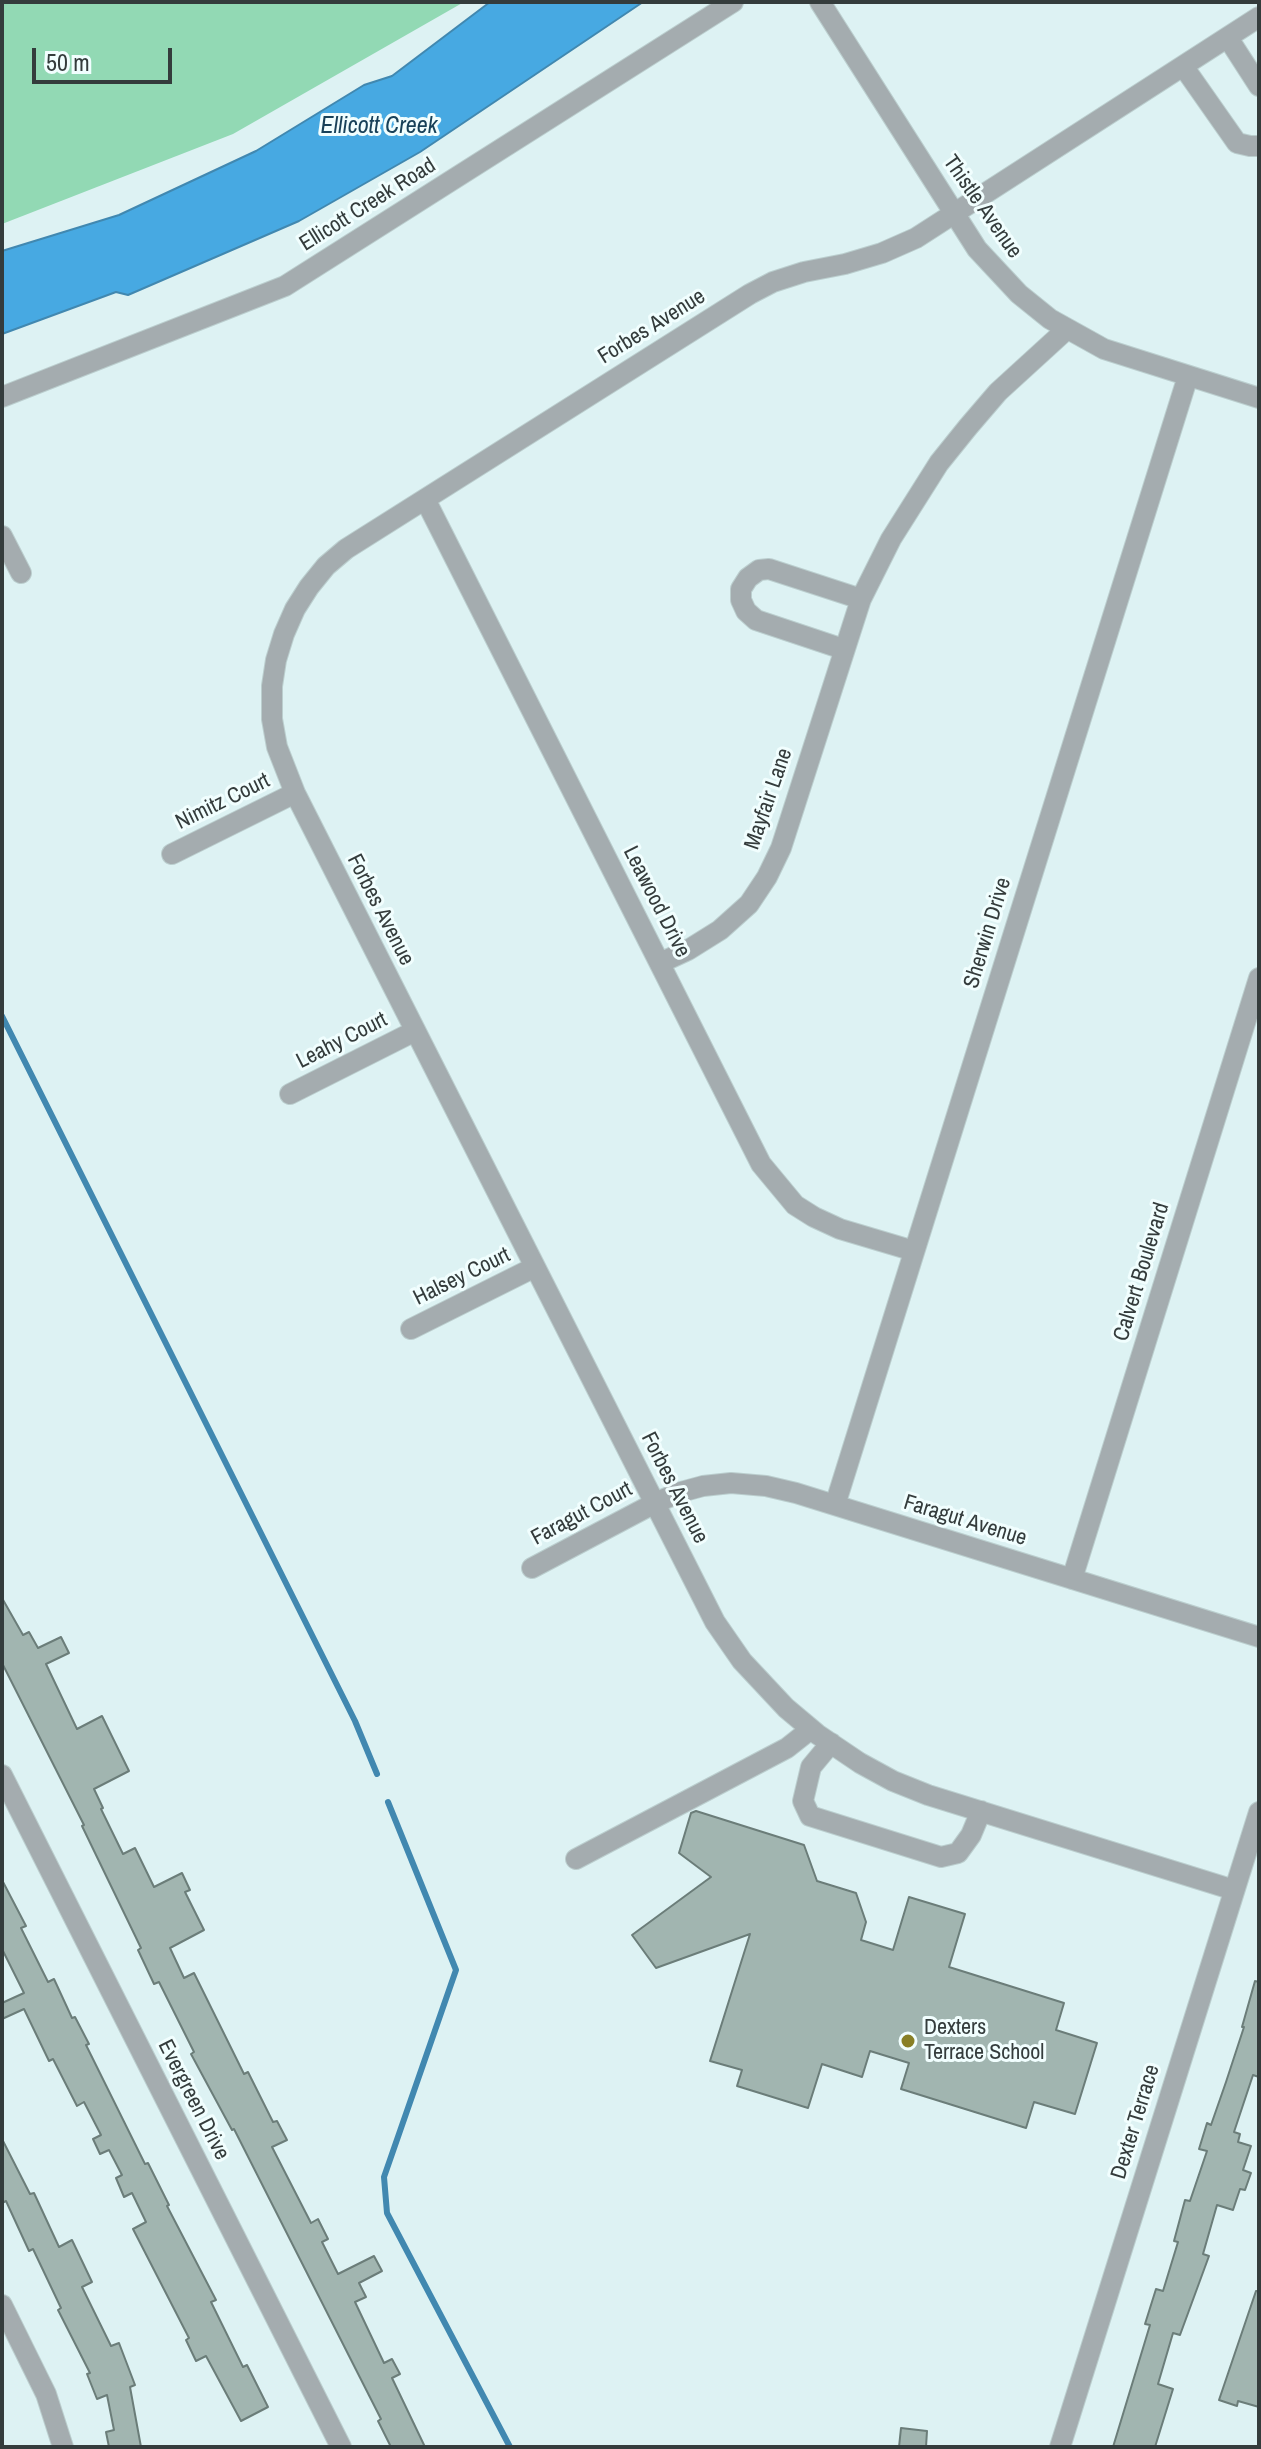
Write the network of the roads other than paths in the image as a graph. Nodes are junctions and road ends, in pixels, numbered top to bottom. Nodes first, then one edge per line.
1 (733, 2) edge
2 (820, 2) edge
3 (1259, 17) edge
4 (1228, 38) junction
5 (1183, 66) junction
6 (1259, 86) edge
7 (1259, 146) edge
8 (954, 214) junction
9 (1067, 329) junction
10 (1188, 376) junction
11 (2, 397) edge
12 (1259, 398) edge
13 (425, 499) junction
14 (2, 536) edge
15 (21, 573) dead end
16 (861, 599) junction
17 (843, 649) junction
18 (295, 793) junction
19 (172, 854) dead end
20 (660, 963) junction
21 (1259, 978) edge
22 (415, 1031) junction
23 (290, 1094) dead end
24 (914, 1251) junction
25 (535, 1267) junction
26 (411, 1329) dead end
27 (655, 1503) junction
28 (835, 1505) junction
29 (532, 1568) dead end
30 (1072, 1579) junction
31 (1259, 1637) edge
32 (811, 1729) junction
33 (831, 1743) junction
34 (2, 1775) edge
35 (981, 1811) junction
36 (1259, 1812) edge
37 (576, 1859) dead end
38 (1234, 1890) junction
39 (2, 2305) edge
40 (63, 2447) edge
41 (341, 2447) edge
42 (1060, 2447) edge

1 - 11 street, Ellicott Creek Road
2 - 8 street, Thistle Avenue
3 - 4 street, Forbes Avenue
4 - 5 street, Forbes Avenue
4 - 6 street
5 - 7 street
5 - 8 street, Forbes Avenue
8 - 9 street, Thistle Avenue
8 - 13 street, Forbes Avenue
9 - 10 street, Thistle Avenue
9 - 16 street, Mayfair Lane
10 - 12 street, Thistle Avenue
10 - 24 street, Sherwin Drive
13 - 18 street, Forbes Avenue
13 - 20 street, Leawood Drive
14 - 15 street
16 - 17 street, Mayfair Lane
16 - 17 street
17 - 20 street, Mayfair Lane
18 - 19 street, Nimitz Court
18 - 22 street, Forbes Avenue
20 - 24 street, Leawood Drive
21 - 30 street, Calvert Boulevard
22 - 23 street, Leahy Court
22 - 25 street, Forbes Avenue
24 - 28 street, Sherwin Drive
25 - 26 street, Halsey Court
25 - 27 street, Forbes Avenue
27 - 28 street, Faragut Avenue
27 - 29 street, Faragut Court
27 - 32 street, Forbes Avenue
28 - 30 street, Faragut Avenue
30 - 31 street, Faragut Avenue
32 - 33 street, Forbes Avenue
32 - 37 street
33 - 35 street, Forbes Avenue
33 - 35 street
34 - 41 street, Evergreen Drive
35 - 38 street, Forbes Avenue
36 - 38 street, Dexter Terrace
38 - 42 street, Dexter Terrace
39 - 40 street

